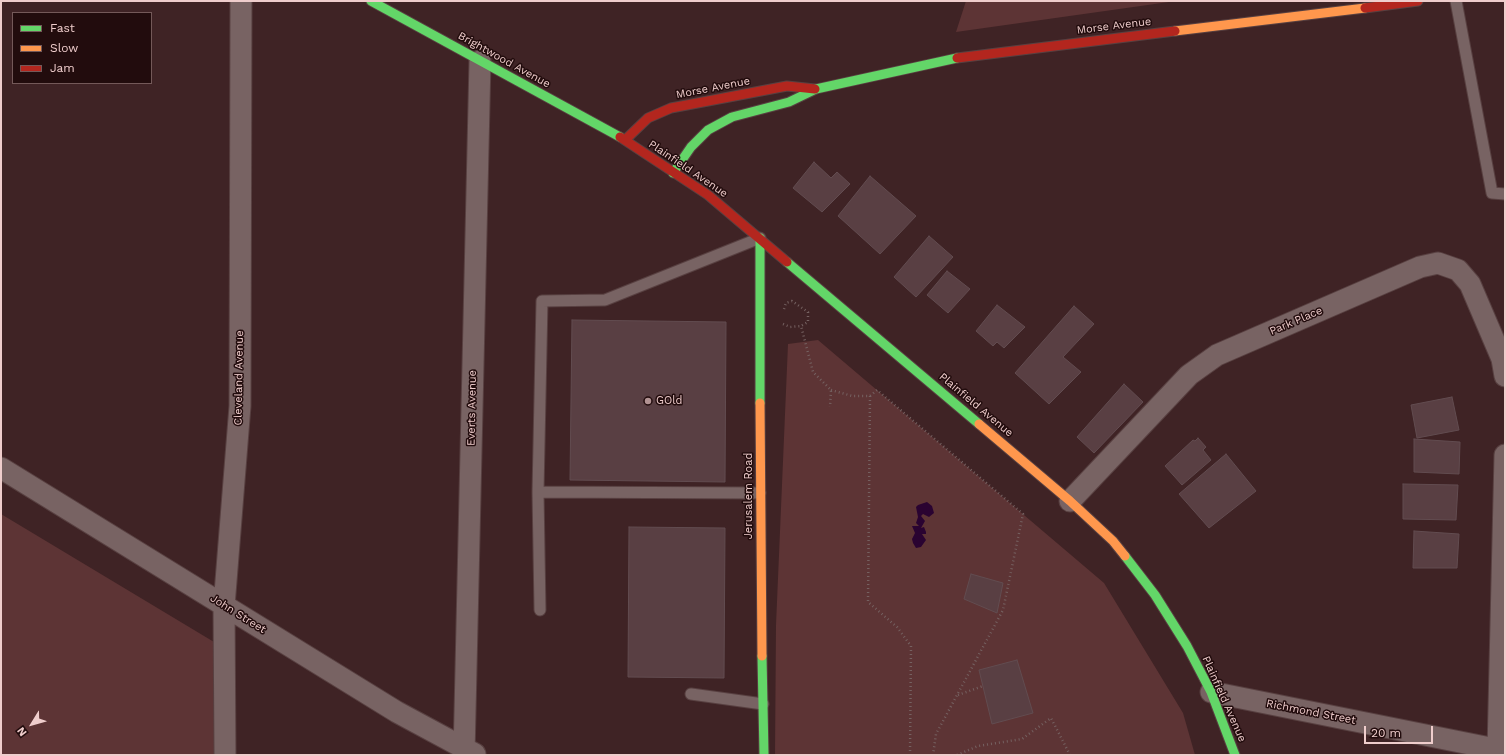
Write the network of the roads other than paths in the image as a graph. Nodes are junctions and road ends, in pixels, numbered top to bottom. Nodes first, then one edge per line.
1 (241, 1) edge
2 (371, 1) edge
3 (1418, 1) edge
4 (1456, 1) edge
5 (480, 61) junction
6 (816, 89) junction
7 (624, 140) junction
8 (673, 173) junction
9 (1505, 194) edge
10 (760, 238) junction
11 (1505, 376) edge
12 (1505, 455) edge
13 (1, 468) edge
14 (538, 492) junction
15 (760, 493) junction
16 (1070, 501) junction
17 (224, 606) junction
18 (540, 610) dead end
19 (1211, 692) junction
20 (691, 694) dead end
21 (763, 704) junction
22 (1502, 750) edge
23 (469, 753) edge
24 (225, 755) edge
25 (764, 755) edge
26 (1235, 755) edge

1 - 17 street, Cleveland Avenue
2 - 5 street, Brightwood Avenue
3 - 6 street, Morse Avenue
4 - 9 lane
5 - 7 street, Brightwood Avenue
5 - 23 street, Everts Avenue
6 - 7 street, Morse Avenue
6 - 8 street, Morse Avenue
7 - 8 street, Plainfield Avenue
8 - 10 street, Plainfield Avenue
10 - 14 lane
10 - 15 street, Jerusalem Road
10 - 16 street, Plainfield Avenue
11 - 16 street, Park Place
12 - 22 street
13 - 17 street, John Street
14 - 15 lane
14 - 18 lane
15 - 21 street, Jerusalem Road
16 - 19 street, Plainfield Avenue
17 - 23 street, John Street
17 - 24 street, Cleveland Avenue
19 - 22 street, Richmond Street
19 - 26 street, Plainfield Avenue
20 - 21 lane
21 - 25 street, Jerusalem Road

